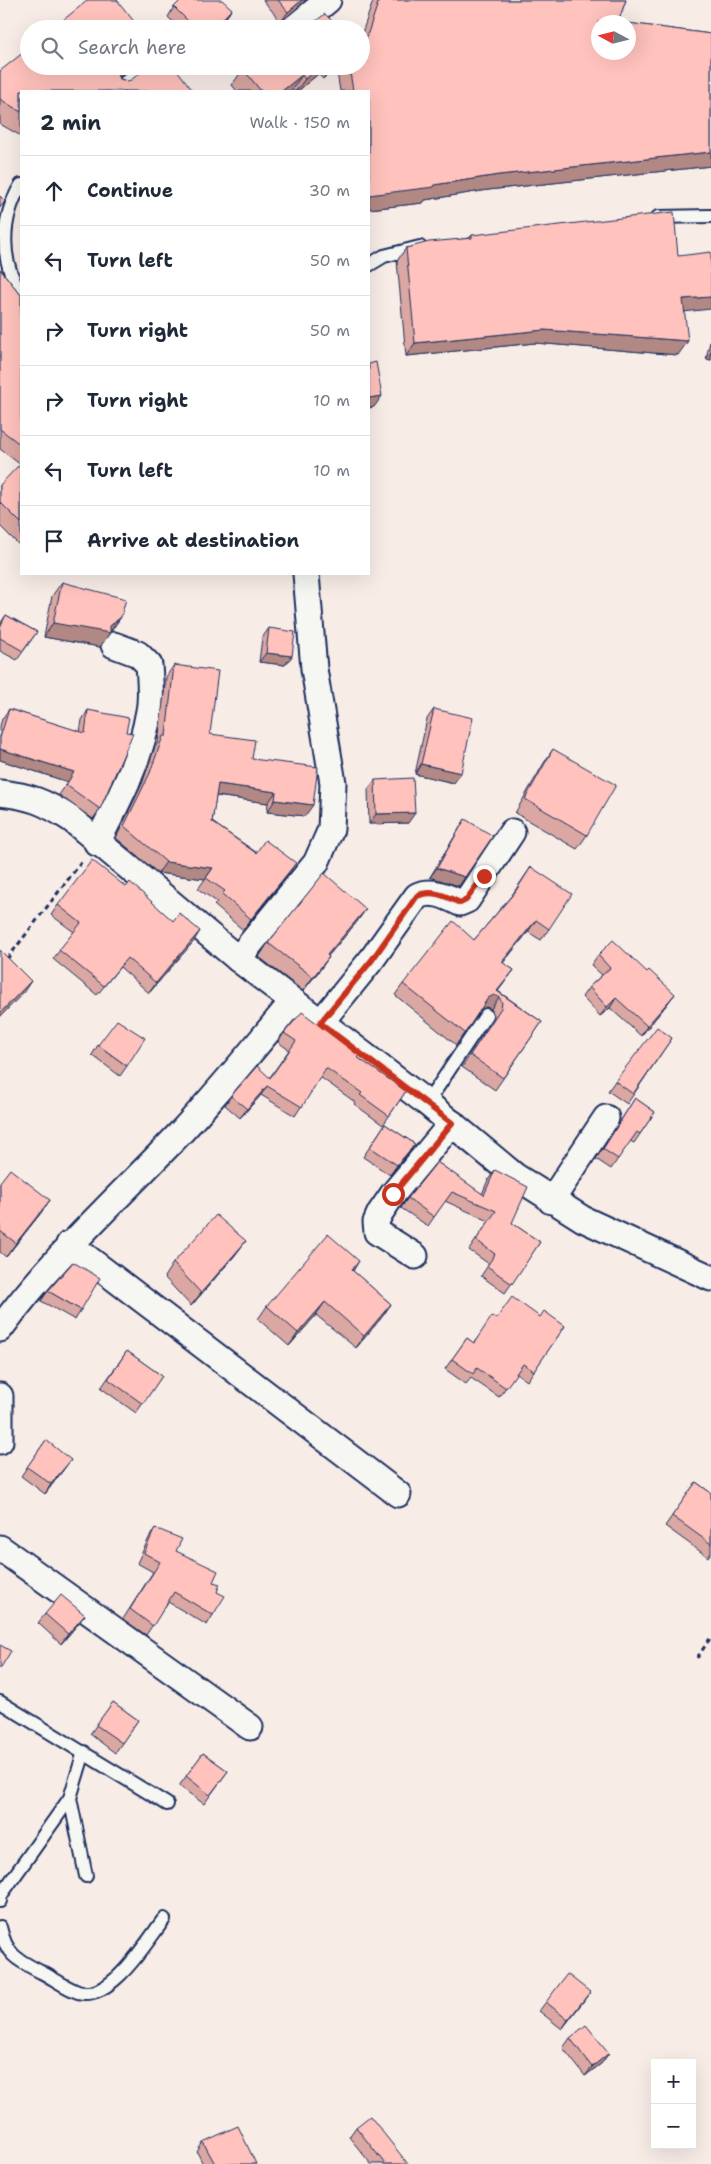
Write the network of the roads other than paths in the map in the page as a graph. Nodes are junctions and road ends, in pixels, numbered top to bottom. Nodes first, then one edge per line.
1 (328, 0) edge
2 (304, 20) edge
3 (134, 75) edge
4 (115, 90) edge
5 (20, 187) edge
6 (711, 216) edge
7 (649, 218) edge
8 (432, 244) edge
9 (370, 264) edge
10 (20, 293) edge
11 (306, 575) edge
12 (114, 645) dead end
13 (0, 793) edge
14 (512, 832) dead end
15 (97, 843) junction
16 (238, 959) junction
17 (293, 1001) junction
18 (486, 1015) edge
19 (320, 1023) junction
20 (427, 1103) junction
21 (606, 1118) dead end
22 (452, 1123) junction
23 (551, 1201) junction
24 (70, 1244) junction
25 (415, 1256) dead end
26 (711, 1278) edge
27 (0, 1329) edge
28 (0, 1396) edge
29 (0, 1440) edge
30 (398, 1494) dead end
31 (0, 1548) edge
32 (0, 1702) edge
33 (250, 1727) dead end
34 (84, 1752) junction
35 (70, 1798) junction
36 (167, 1804) dead end
37 (86, 1876) dead end
38 (0, 1901) edge
39 (164, 1919) dead end
40 (0, 1927) edge

1 - 2 street
3 - 4 lane
5 - 10 lane
6 - 7 lane
8 - 9 lane
11 - 16 street
12 - 15 street
13 - 15 street
14 - 19 street
15 - 16 street
16 - 17 street
17 - 19 street
17 - 24 street
18 - 20 lane
19 - 20 street
20 - 22 street
21 - 23 street
22 - 23 street
22 - 25 street
23 - 26 street
24 - 27 street
24 - 30 street
28 - 29 street
31 - 33 street
32 - 34 lane
34 - 35 lane
34 - 36 lane
35 - 37 lane
35 - 38 lane
39 - 40 lane

